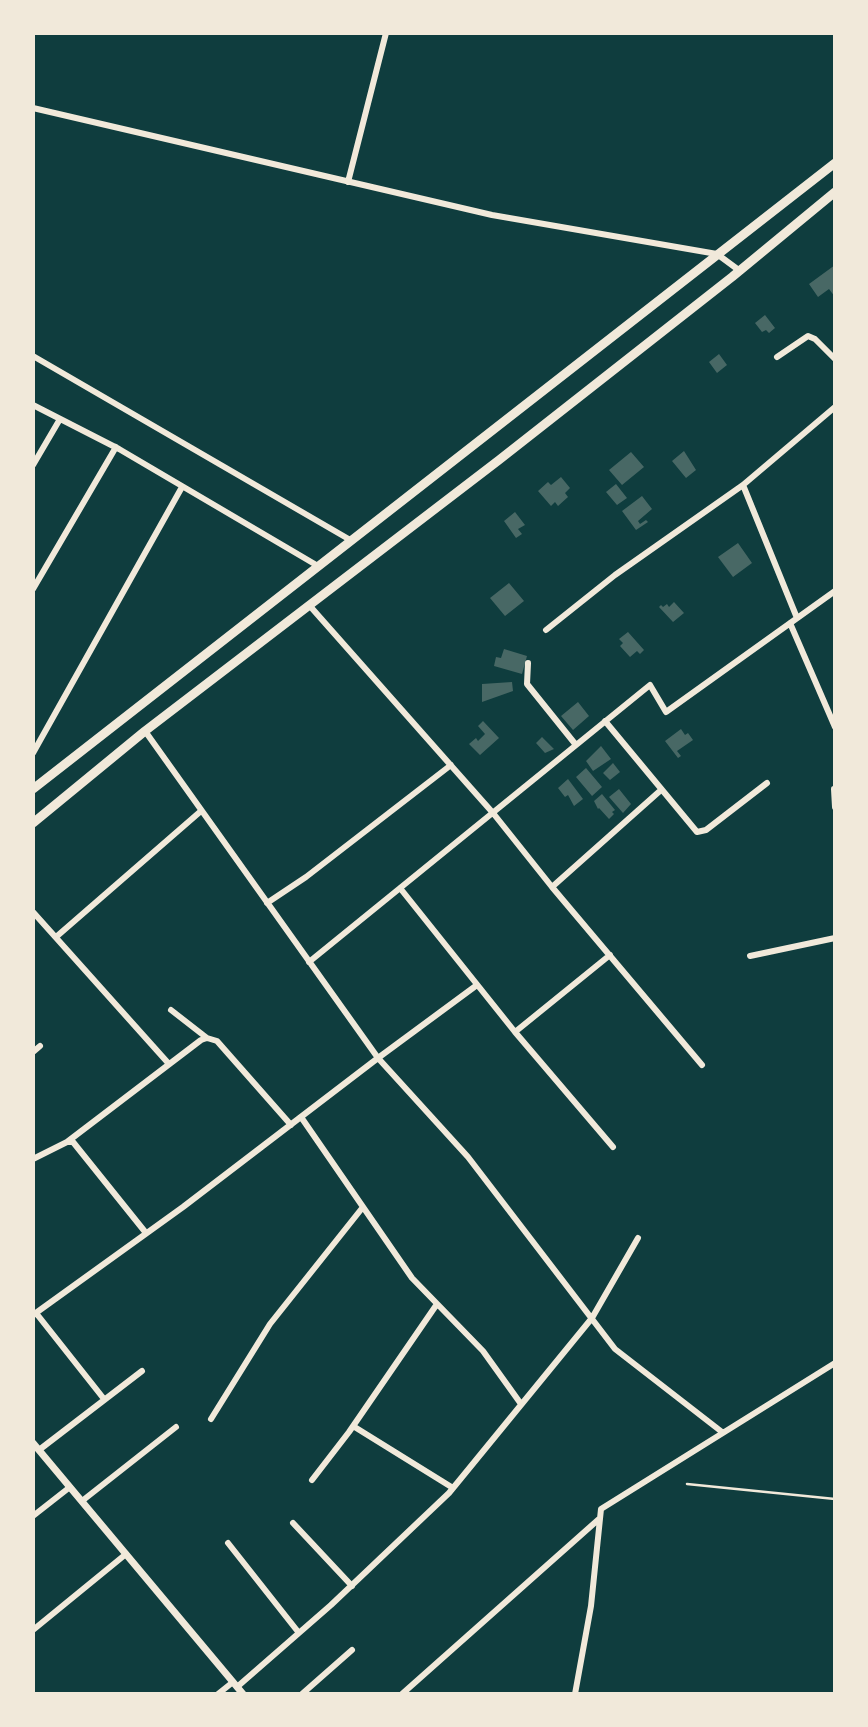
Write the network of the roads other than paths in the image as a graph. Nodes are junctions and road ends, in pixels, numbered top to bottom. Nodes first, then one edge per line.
1 (386, 33) edge
2 (33, 108) edge
3 (835, 163) edge
4 (348, 182) junction
5 (835, 192) edge
6 (717, 254) junction
7 (740, 271) junction
8 (33, 356) edge
9 (777, 357) dead end
10 (835, 359) edge
11 (33, 405) edge
12 (835, 407) edge
13 (60, 419) junction
14 (116, 447) junction
15 (33, 465) edge
16 (743, 485) junction
17 (182, 486) junction
18 (352, 541) junction
19 (318, 566) junction
20 (33, 589) edge
21 (835, 591) edge
22 (309, 605) junction
23 (797, 618) junction
24 (790, 623) junction
25 (545, 630) dead end
26 (528, 663) dead end
27 (605, 721) junction
28 (835, 727) edge
29 (145, 731) junction
30 (576, 745) junction
31 (33, 753) edge
32 (451, 765) junction
33 (767, 783) dead end
34 (33, 789) edge
35 (834, 789) edge
36 (661, 790) junction
37 (835, 807) edge
38 (201, 811) junction
39 (493, 813) junction
40 (33, 823) edge
41 (552, 887) junction
42 (400, 888) junction
43 (267, 903) junction
44 (33, 912) edge
45 (56, 937) junction
46 (835, 938) edge
47 (610, 954) junction
48 (750, 956) dead end
49 (309, 962) junction
50 (477, 985) junction
51 (171, 1010) dead end
52 (515, 1032) junction
53 (206, 1038) junction
54 (40, 1046) dead end
55 (33, 1052) edge
56 (378, 1058) junction
57 (169, 1064) junction
58 (702, 1065) dead end
59 (301, 1116) junction
60 (290, 1125) junction
61 (67, 1142) junction
62 (613, 1147) dead end
63 (33, 1159) edge
64 (363, 1207) junction
65 (146, 1233) junction
66 (638, 1238) dead end
67 (437, 1304) junction
68 (34, 1314) edge
69 (592, 1318) junction
70 (835, 1363) edge
71 (142, 1371) dead end
72 (104, 1399) junction
73 (521, 1404) junction
74 (211, 1419) dead end
75 (353, 1426) junction
76 (176, 1427) dead end
77 (722, 1432) junction
78 (36, 1446) edge
79 (312, 1480) dead end
80 (687, 1484) dead end
81 (70, 1487) junction
82 (453, 1488) junction
83 (835, 1499) edge
84 (82, 1501) junction
85 (33, 1516) edge
86 (599, 1519) junction
87 (293, 1523) dead end
88 (228, 1543) dead end
89 (126, 1554) junction
90 (352, 1586) junction
91 (33, 1630) edge
92 (299, 1633) junction
93 (352, 1650) dead end
94 (238, 1688) edge
95 (218, 1694) edge
96 (302, 1694) edge
97 (402, 1694) edge
98 (575, 1694) edge

1 - 4 street
2 - 4 street
3 - 6 main road
4 - 6 street
5 - 7 main road
6 - 7 street
6 - 18 main road
7 - 22 main road
8 - 18 street
9 - 10 street
11 - 13 street
12 - 16 street
13 - 14 street
13 - 15 street
14 - 17 street
14 - 20 street
16 - 23 street
16 - 25 street
17 - 19 street
17 - 31 street
18 - 19 main road
19 - 34 main road
21 - 23 street
22 - 29 main road
22 - 32 street
23 - 24 street
24 - 27 street
24 - 28 street
26 - 30 street
27 - 30 street
27 - 36 street
29 - 38 street
29 - 40 main road
30 - 39 street
32 - 39 street
32 - 43 street
33 - 36 street
35 - 37 street
36 - 41 street
38 - 43 street
38 - 45 street
39 - 41 street
39 - 42 street
41 - 47 street
42 - 49 street
42 - 50 street
43 - 49 street
44 - 45 street
45 - 57 street
46 - 48 street
47 - 52 street
47 - 58 street
49 - 56 street
50 - 52 street
50 - 56 street
51 - 53 street
52 - 62 street
53 - 57 street
53 - 60 street
54 - 55 street
56 - 59 street
56 - 69 street
57 - 61 street
59 - 60 street
59 - 64 street
60 - 65 street
61 - 63 street
61 - 65 street
64 - 67 street
64 - 74 street
65 - 68 street
66 - 69 street
67 - 73 street
67 - 75 street
68 - 72 street
69 - 73 street
69 - 77 street
70 - 77 street
71 - 72 street
72 - 78 street
73 - 82 street
75 - 79 street
75 - 82 street
76 - 84 street
77 - 86 street
78 - 81 street
80 - 83 lane
81 - 84 street
81 - 85 street
82 - 90 street
84 - 89 street
86 - 97 street
86 - 98 street
87 - 90 street
88 - 92 street
89 - 91 street
89 - 94 street
90 - 92 street
92 - 94 street
93 - 96 street
94 - 95 street

